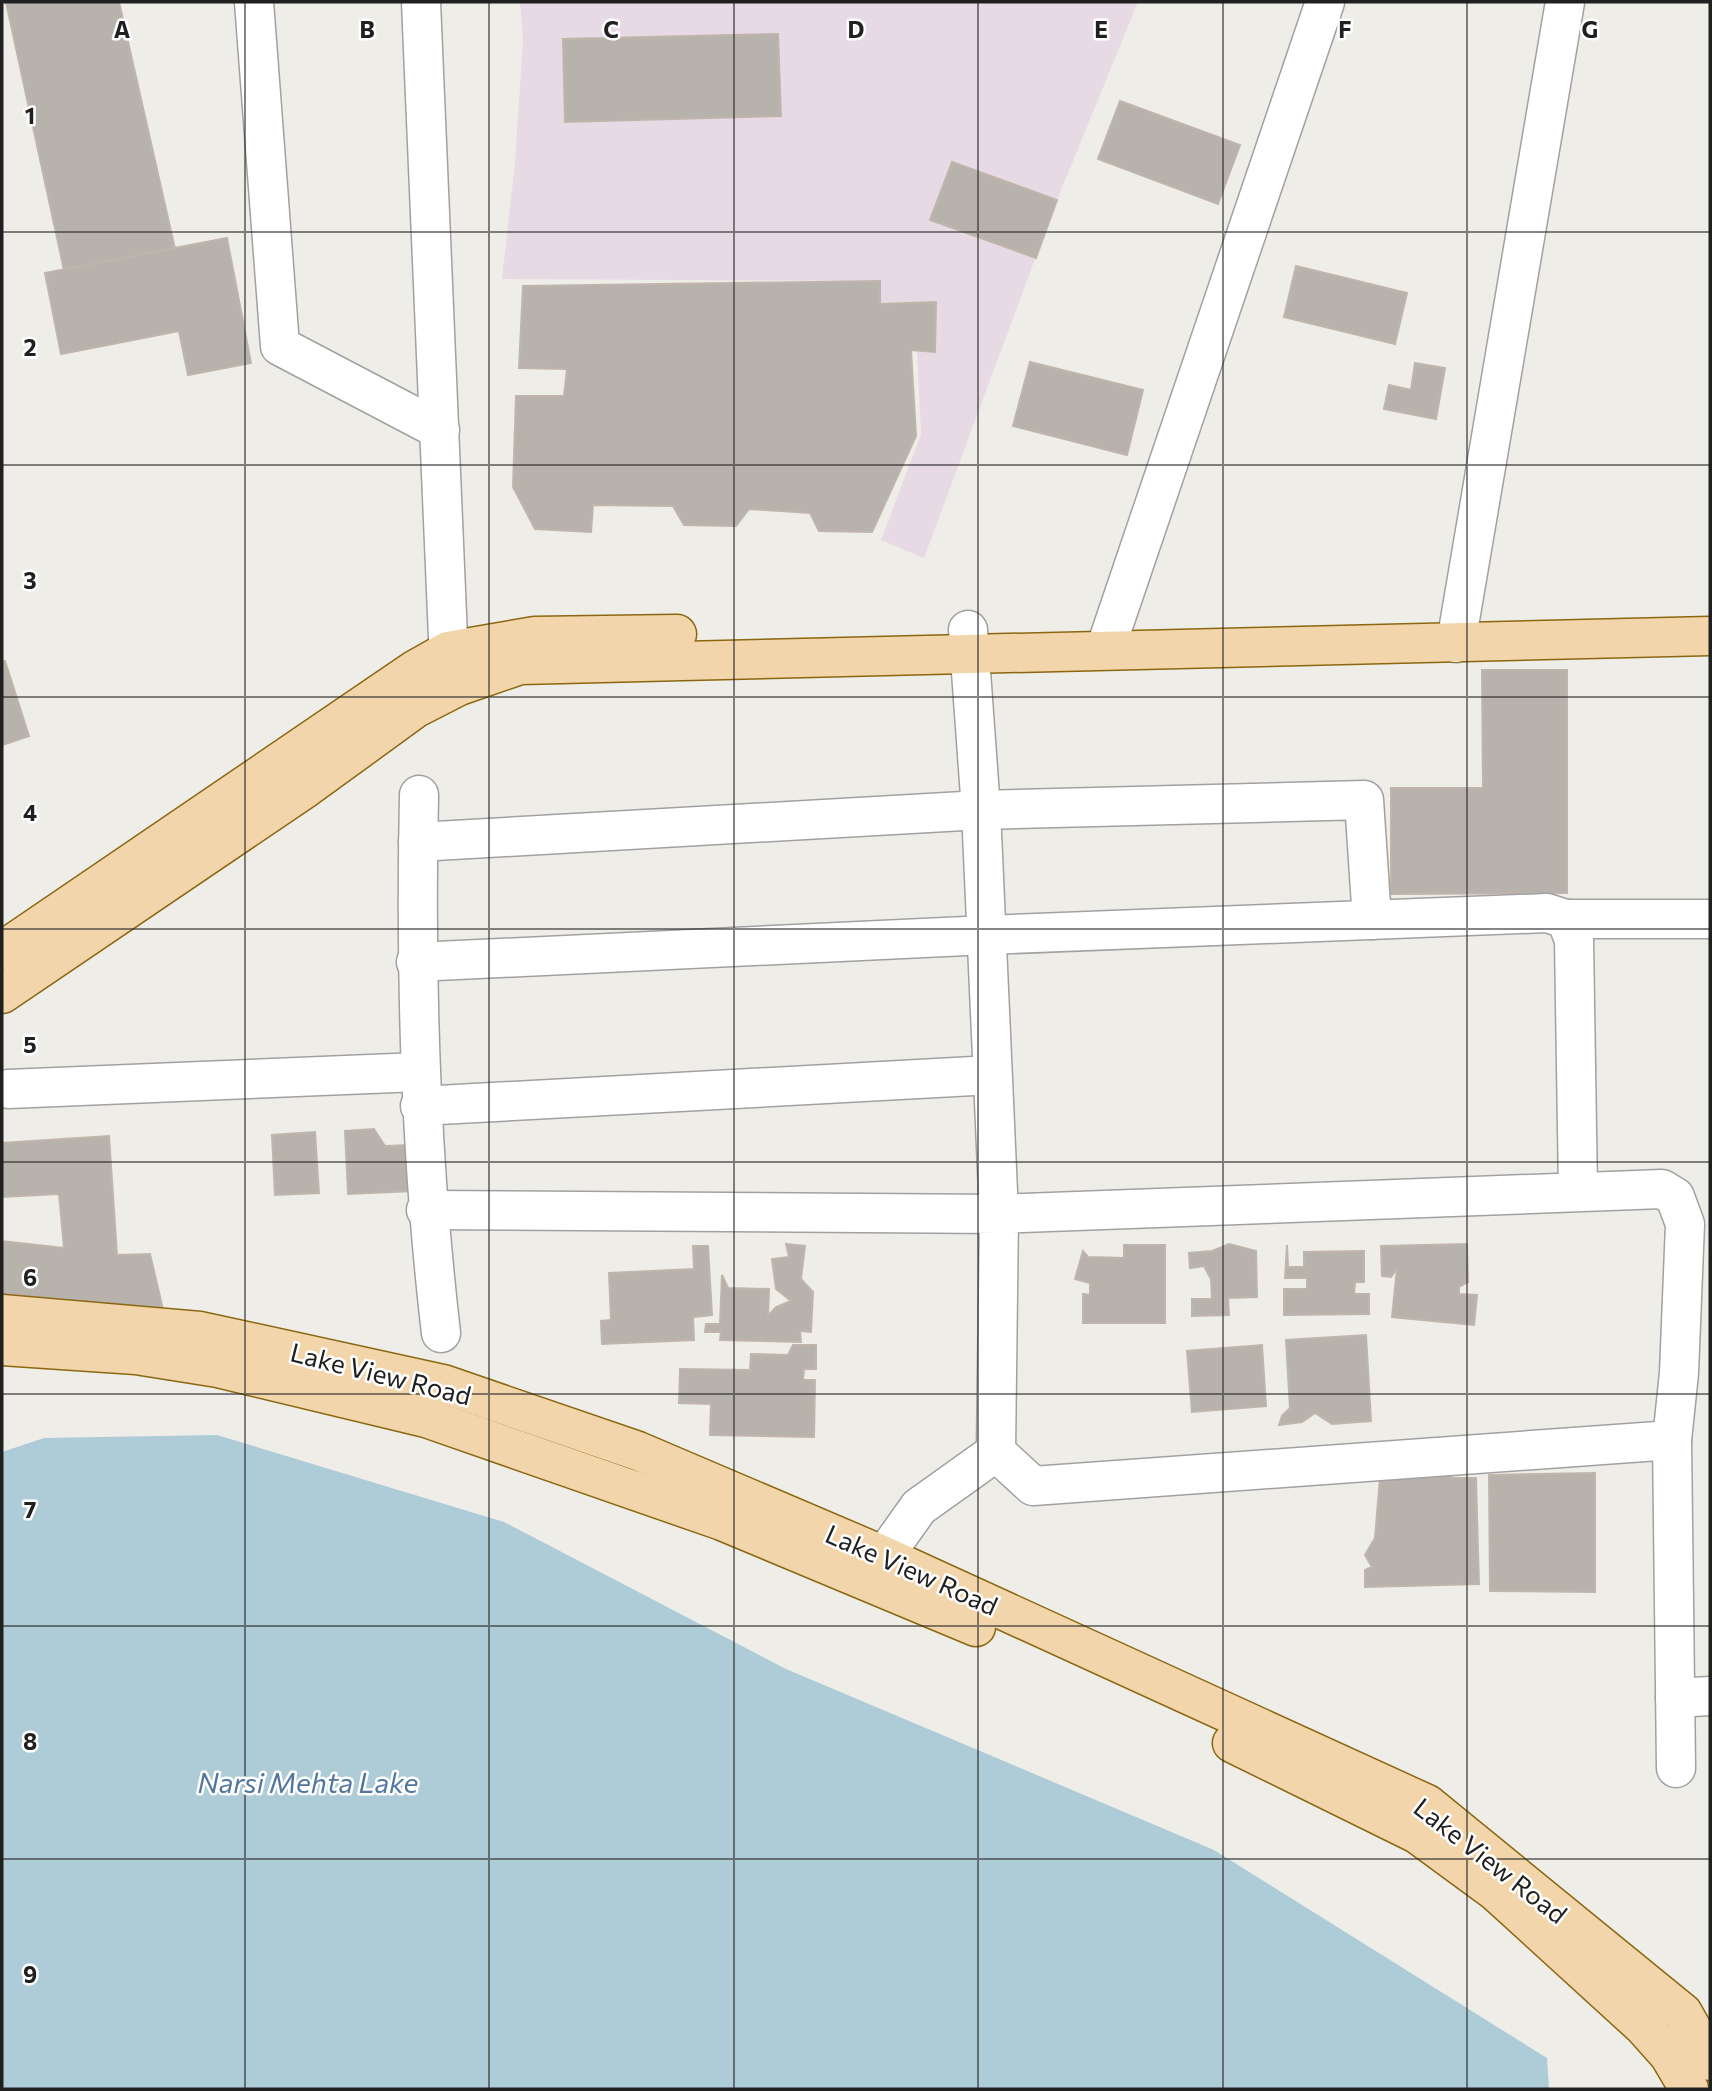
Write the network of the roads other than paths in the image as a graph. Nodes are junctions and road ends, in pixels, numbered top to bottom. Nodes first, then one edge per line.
1 (254, 2) edge
2 (421, 2) edge
3 (1325, 2) edge
4 (1565, 2) edge
5 (440, 430) junction
6 (1710, 610) edge
7 (1458, 632) junction
8 (1710, 636) edge
9 (1108, 640) junction
10 (969, 642) junction
11 (448, 651) junction
12 (450, 691) junction
13 (419, 795) dead end
14 (981, 810) junction
15 (418, 842) junction
16 (1566, 919) junction
17 (1710, 919) edge
18 (1372, 920) junction
19 (987, 935) junction
20 (2, 951) edge
21 (416, 962) junction
22 (2, 994) edge
23 (992, 1074) junction
24 (8, 1089) dead end
25 (419, 1089) junction
26 (1578, 1191) junction
27 (426, 1210) junction
28 (999, 1214) junction
29 (2, 1314) edge
30 (441, 1333) dead end
31 (2, 1346) edge
32 (443, 1384) junction
33 (436, 1422) junction
34 (1672, 1440) junction
35 (996, 1452) junction
36 (874, 1567) junction
37 (1693, 1697) edge
38 (1676, 1768) dead end
39 (1710, 2061) edge
40 (1689, 2089) edge

1 - 5 street
2 - 5 street
3 - 9 street
4 - 7 street
5 - 11 street
6 - 7 main road
7 - 8 main road
7 - 9 main road
9 - 10 main road
10 - 11 main road
10 - 12 main road
10 - 14 street
11 - 12 street
11 - 20 main road
12 - 22 main road
13 - 15 street
14 - 15 street
14 - 18 street
14 - 19 street
15 - 21 street
16 - 17 street
16 - 18 street
16 - 26 street
18 - 19 street
19 - 21 street
19 - 23 street
21 - 25 street
23 - 25 street
23 - 28 street
24 - 25 street
25 - 27 street
26 - 28 street
26 - 34 street
27 - 28 street
27 - 30 street
28 - 35 street
29 - 32 main road, Lake View Road
31 - 33 main road, Lake View Road
32 - 33 main road
32 - 36 main road, Lake View Road
33 - 36 main road, Lake View Road
34 - 35 street
34 - 37 street
35 - 36 street
36 - 39 main road, Lake View Road
36 - 40 main road, Lake View Road
37 - 38 street

